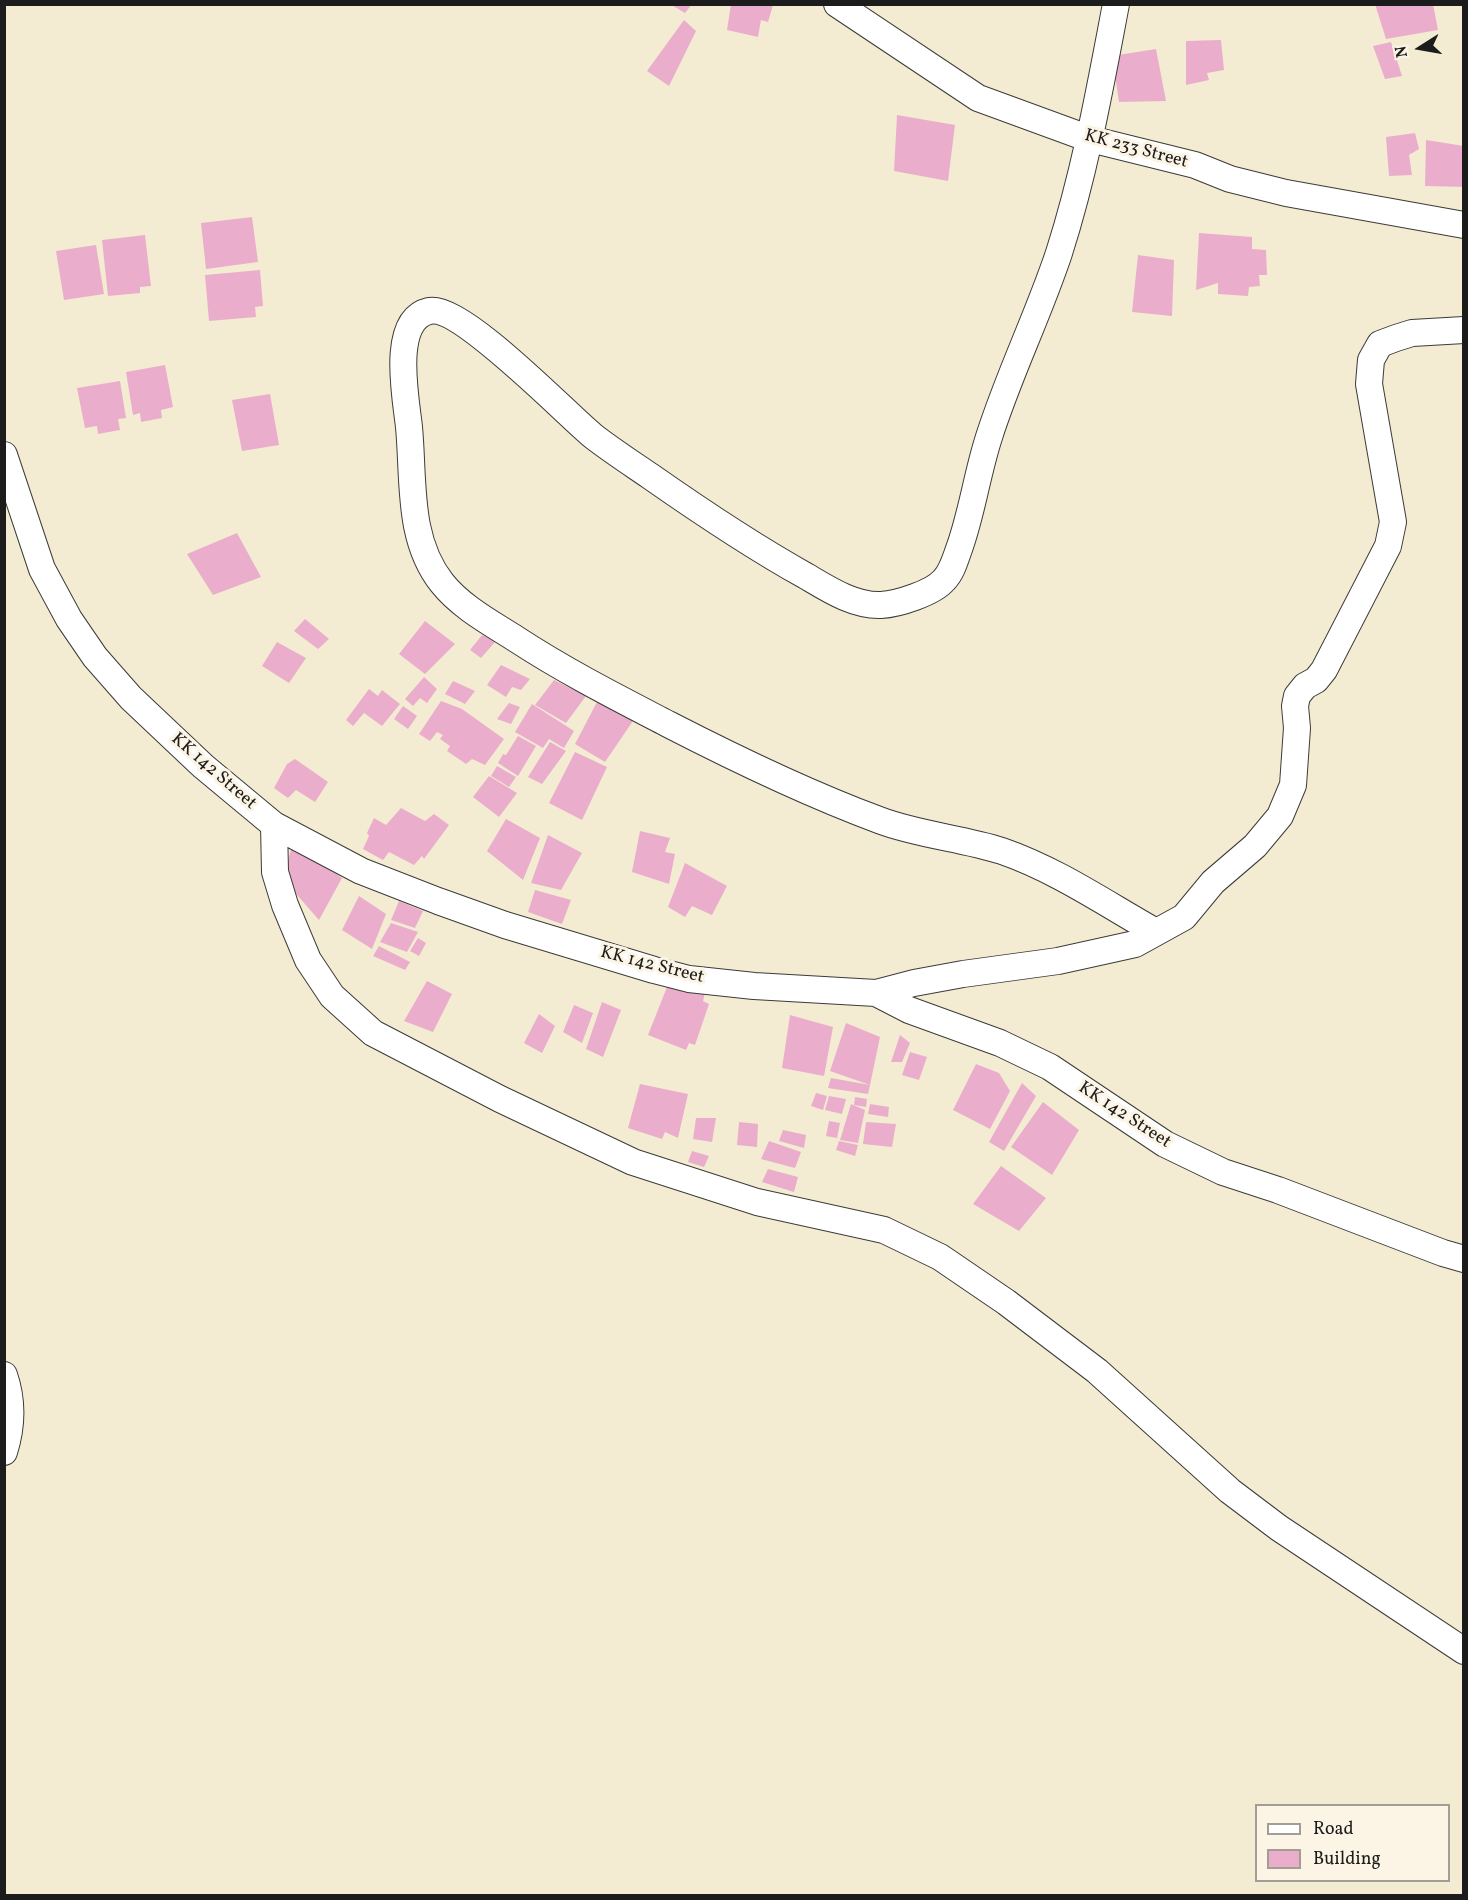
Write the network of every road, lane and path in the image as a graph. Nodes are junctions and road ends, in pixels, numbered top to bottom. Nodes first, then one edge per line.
1 (837, 4) edge
2 (1116, 4) edge
3 (1090, 139) junction
4 (1464, 225) edge
5 (1464, 330) edge
6 (4, 455) edge
7 (274, 825) junction
8 (1156, 932) junction
9 (876, 993) junction
10 (1464, 1259) edge
11 (4, 1376) edge
12 (4, 1452) edge
13 (1464, 1651) edge

1 - 3 street, KK 233 Street
2 - 3 street
3 - 4 street, KK 233 Street
3 - 8 street
5 - 8 street
6 - 7 street, KK 142 Street
7 - 9 street, KK 142 Street
7 - 13 street
8 - 9 street
9 - 10 street, KK 142 Street
11 - 12 street

